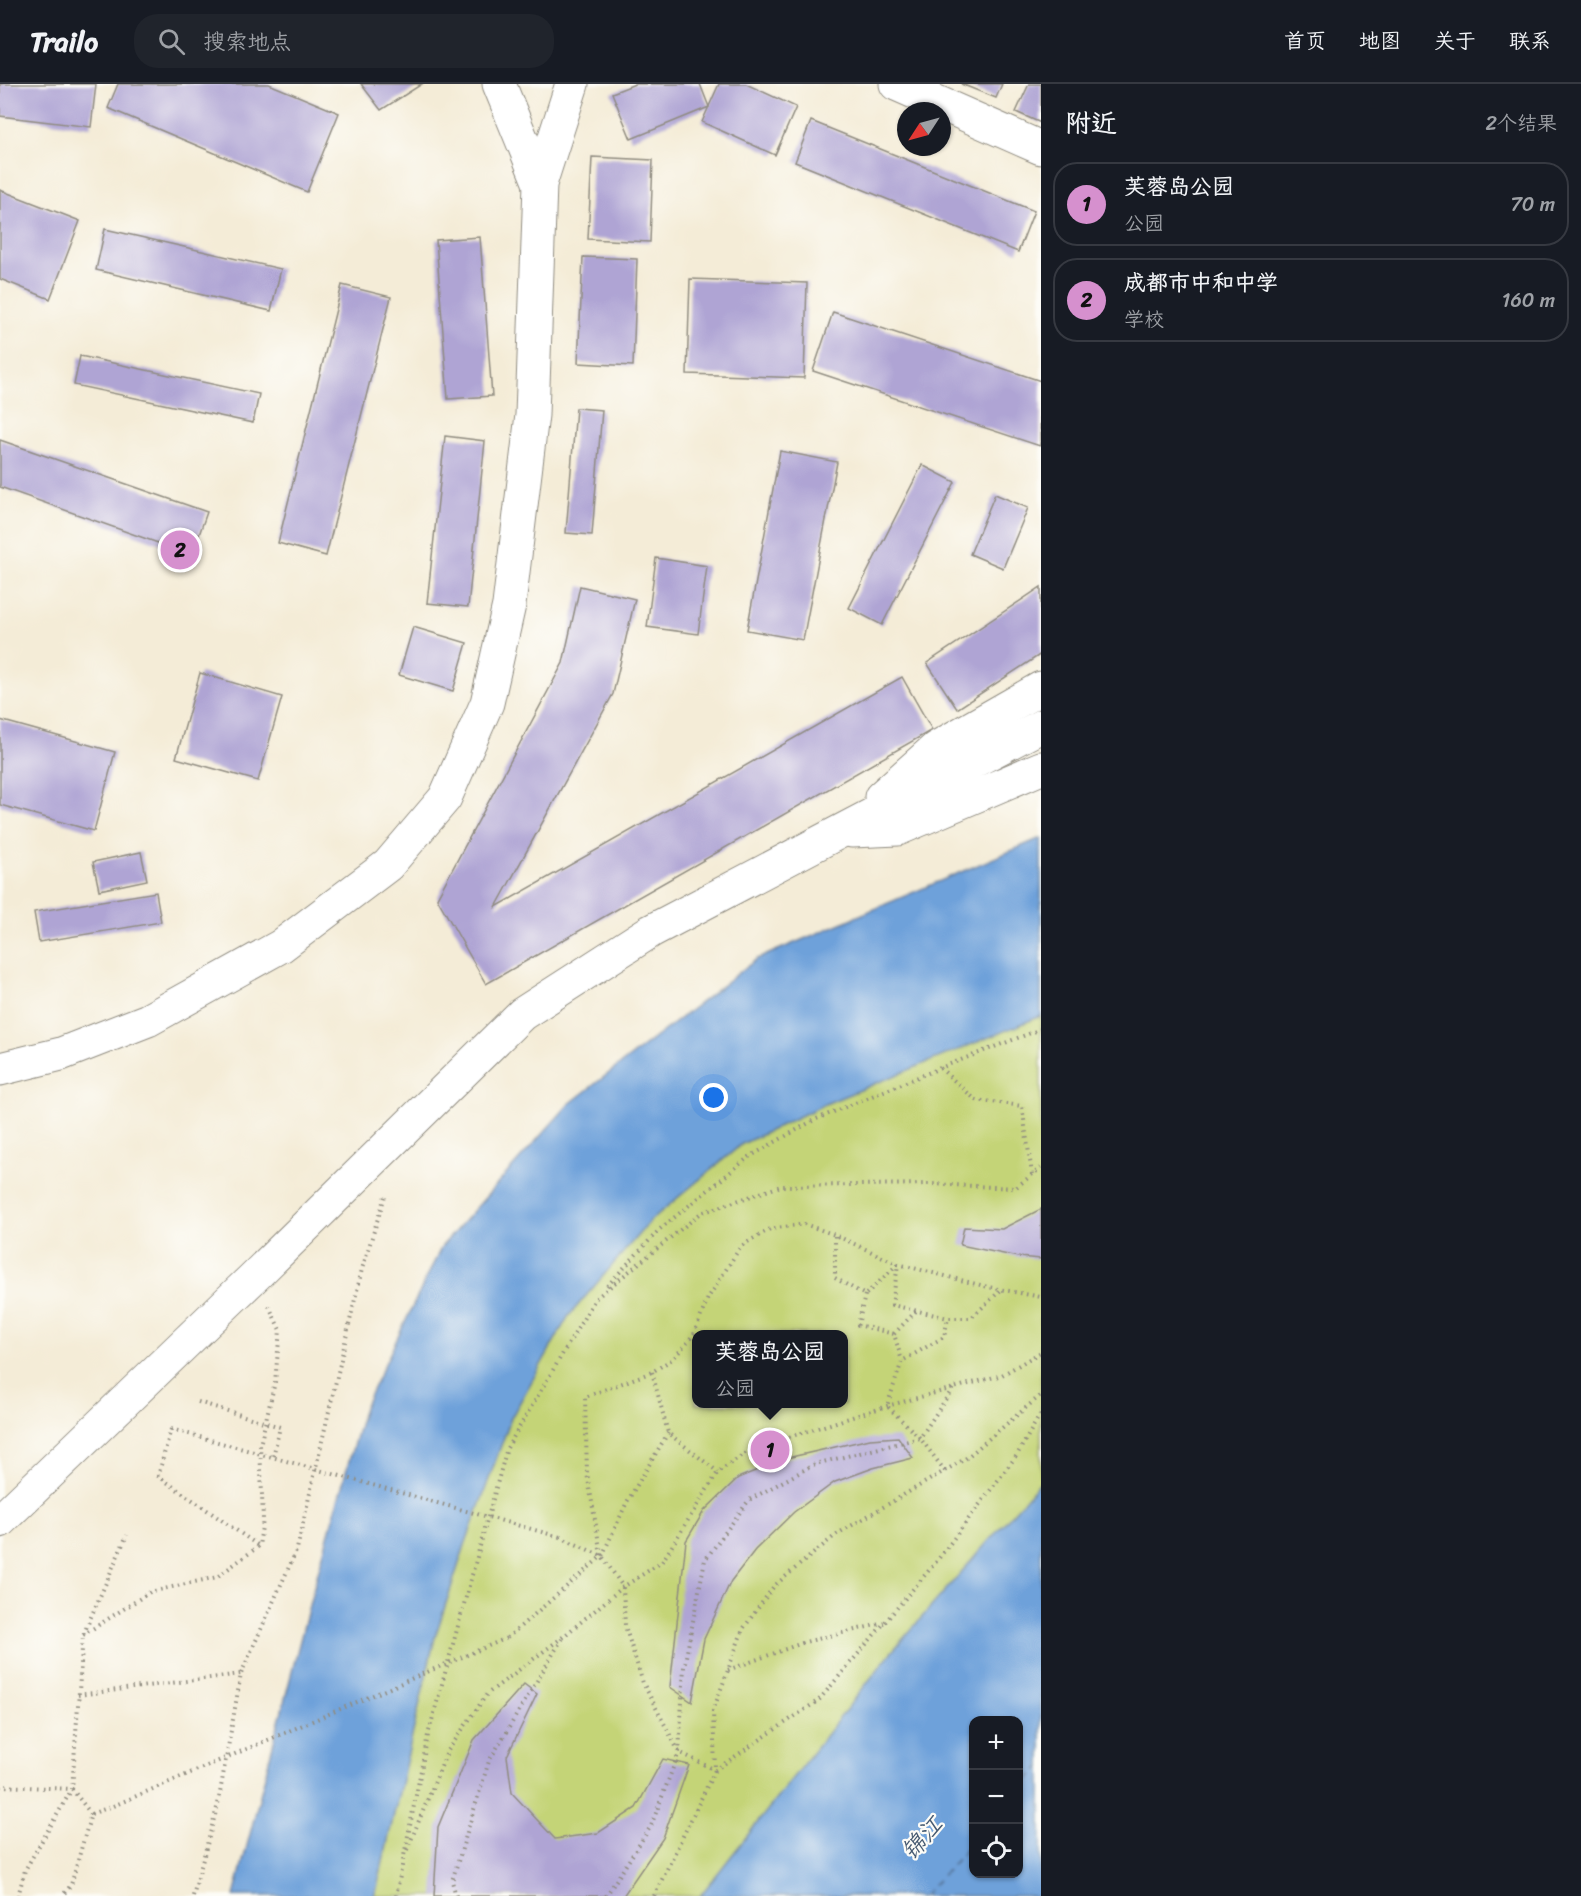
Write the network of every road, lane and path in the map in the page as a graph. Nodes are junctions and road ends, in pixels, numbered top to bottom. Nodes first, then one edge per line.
1 (500, 84) edge
2 (572, 84) edge
3 (896, 84) edge
4 (1041, 148) edge
5 (540, 184) junction
6 (1041, 688) edge
7 (1041, 726) edge
8 (1041, 768) edge
9 (841, 832) junction
10 (1041, 1029) edge
11 (940, 1068) junction
12 (0, 1069) edge
13 (1041, 1168) edge
14 (363, 1169) junction
15 (1032, 1175) junction
16 (835, 1235) junction
17 (898, 1264) junction
18 (255, 1276) junction
19 (1001, 1290) junction
20 (865, 1296) junction
21 (1041, 1297) edge
22 (595, 1299) junction
23 (916, 1311) junction
24 (948, 1318) junction
25 (696, 1330) edge
26 (894, 1334) junction
27 (692, 1336) edge
28 (1041, 1352) edge
29 (902, 1362) junction
30 (652, 1372) junction
31 (953, 1388) junction
32 (1041, 1395) edge
33 (198, 1402) dead end
34 (887, 1406) junction
35 (1041, 1413) edge
36 (668, 1433) junction
37 (920, 1438) junction
38 (273, 1457) junction
39 (945, 1471) junction
40 (718, 1472) junction
41 (0, 1521) edge
42 (127, 1535) dead end
43 (259, 1546) junction
44 (602, 1556) junction
45 (623, 1587) junction
46 (884, 1623) junction
47 (83, 1635) junction
48 (564, 1636) junction
49 (728, 1670) junction
50 (242, 1674) junction
51 (78, 1695) junction
52 (679, 1752) junction
53 (715, 1770) junction
54 (0, 1786) edge
55 (72, 1789) junction
56 (91, 1814) junction
57 (403, 1859) junction
58 (18, 1896) edge
59 (62, 1896) edge
60 (193, 1896) edge
61 (396, 1896) edge
62 (456, 1896) edge
63 (606, 1896) edge
64 (654, 1896) edge

1 - 5 street
2 - 5 street
3 - 4 street
5 - 12 street
6 - 9 street
7 - 9 street
8 - 9 street
9 - 14 street
10 - 11 path
11 - 15 path
11 - 22 path
13 - 15 path
14 - 18 street
14 - 50 path
15 - 22 path
16 - 17 path
16 - 20 path
16 - 25 path
17 - 19 path
17 - 20 path
17 - 23 path
18 - 41 street
18 - 43 path
19 - 21 path
19 - 24 path
20 - 26 path
22 - 57 path
23 - 24 path
23 - 26 path
24 - 29 path
26 - 29 path
27 - 30 path
28 - 31 path
29 - 34 path
30 - 36 path
30 - 44 path
31 - 34 path
31 - 37 path
32 - 39 path
33 - 38 path, bridge
34 - 37 path
34 - 40 path
35 - 46 path
36 - 40 path
36 - 44 path
37 - 39 path
37 - 52 path
38 - 43 path, bridge
38 - 44 path, bridge
39 - 49 path
40 - 45 path
42 - 47 path
43 - 47 path
44 - 45 path
44 - 56 path, bridge
45 - 48 path
45 - 52 path
46 - 49 path
46 - 53 path
47 - 51 path
48 - 57 path
48 - 62 path
49 - 53 path
50 - 51 path
50 - 60 path
51 - 55 path
52 - 53 path
52 - 63 path
53 - 64 path
54 - 55 path
55 - 56 path
55 - 58 path
56 - 59 path
57 - 61 path

